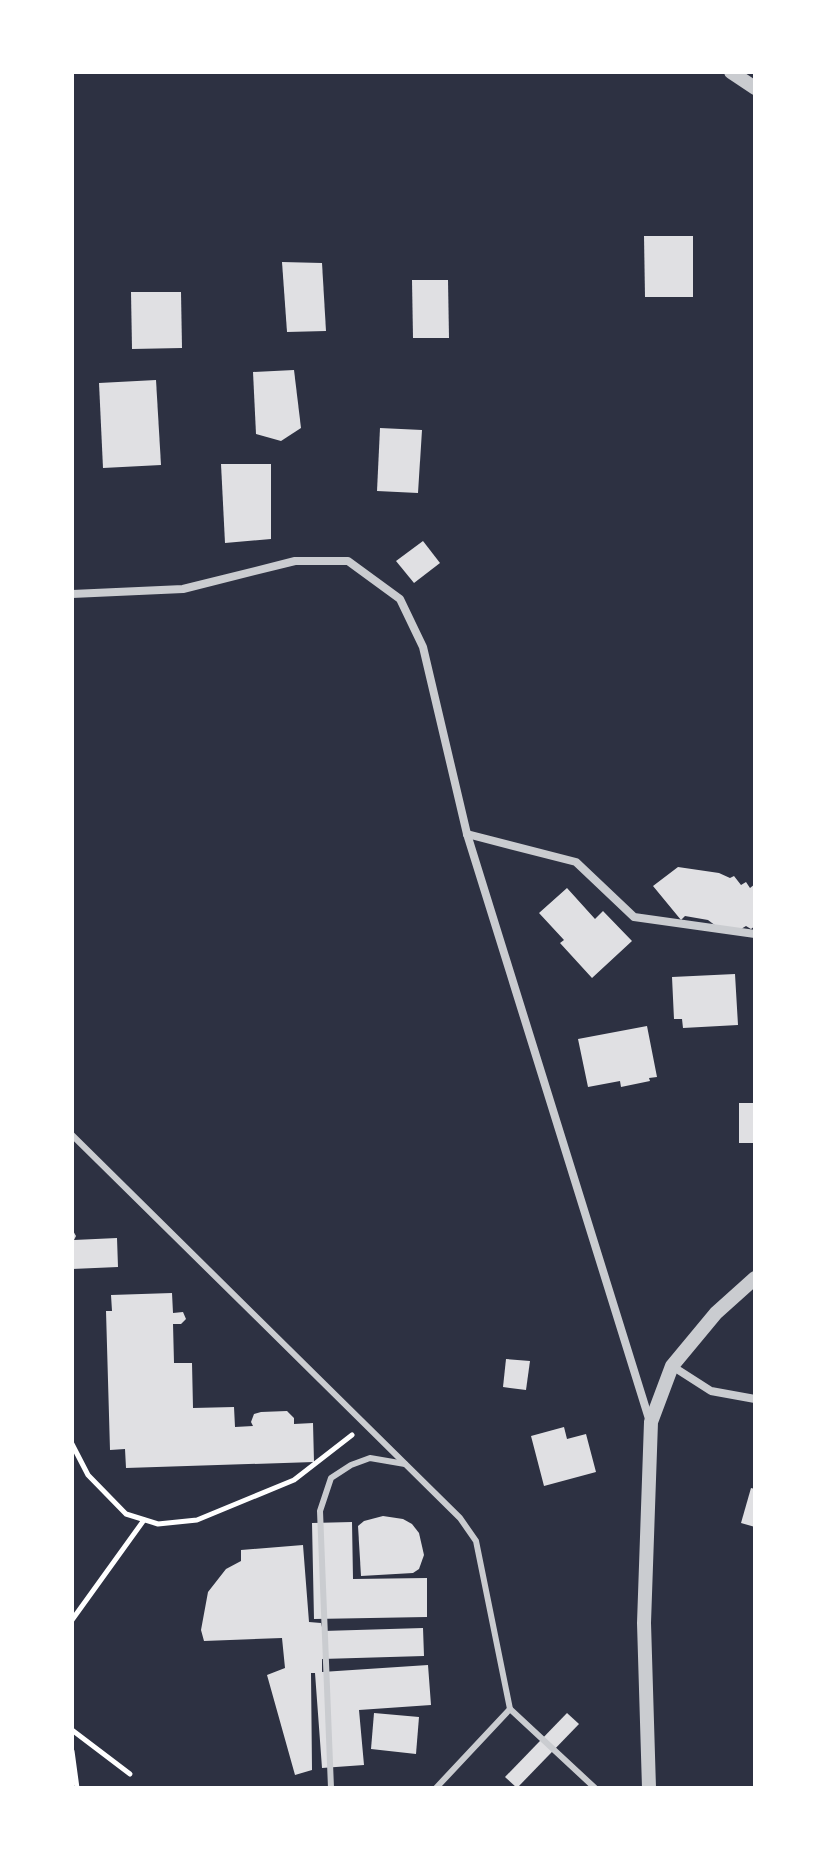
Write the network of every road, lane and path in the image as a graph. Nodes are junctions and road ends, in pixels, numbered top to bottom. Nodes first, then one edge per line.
1 (731, 72) edge
2 (755, 88) edge
3 (72, 594) edge
4 (467, 834) junction
5 (755, 934) edge
6 (72, 1135) edge
7 (755, 1278) edge
8 (672, 1366) junction
9 (755, 1399) edge
10 (651, 1422) junction
11 (366, 1425) junction
12 (72, 1444) edge
13 (405, 1464) junction
14 (144, 1520) junction
15 (72, 1620) edge
16 (510, 1709) junction
17 (72, 1730) edge
18 (72, 1751) edge
19 (130, 1774) dead end
20 (77, 1788) edge
21 (331, 1788) edge
22 (436, 1788) edge
23 (595, 1788) edge
24 (649, 1788) edge

1 - 2 street
3 - 4 street
4 - 5 street
4 - 10 street
6 - 11 lane
7 - 8 street
8 - 9 street
8 - 10 street
10 - 24 street
11 - 13 lane
11 - 14 path
12 - 14 path
13 - 16 lane
13 - 21 lane
14 - 15 path
16 - 22 lane
16 - 23 lane
17 - 19 path
18 - 20 path

